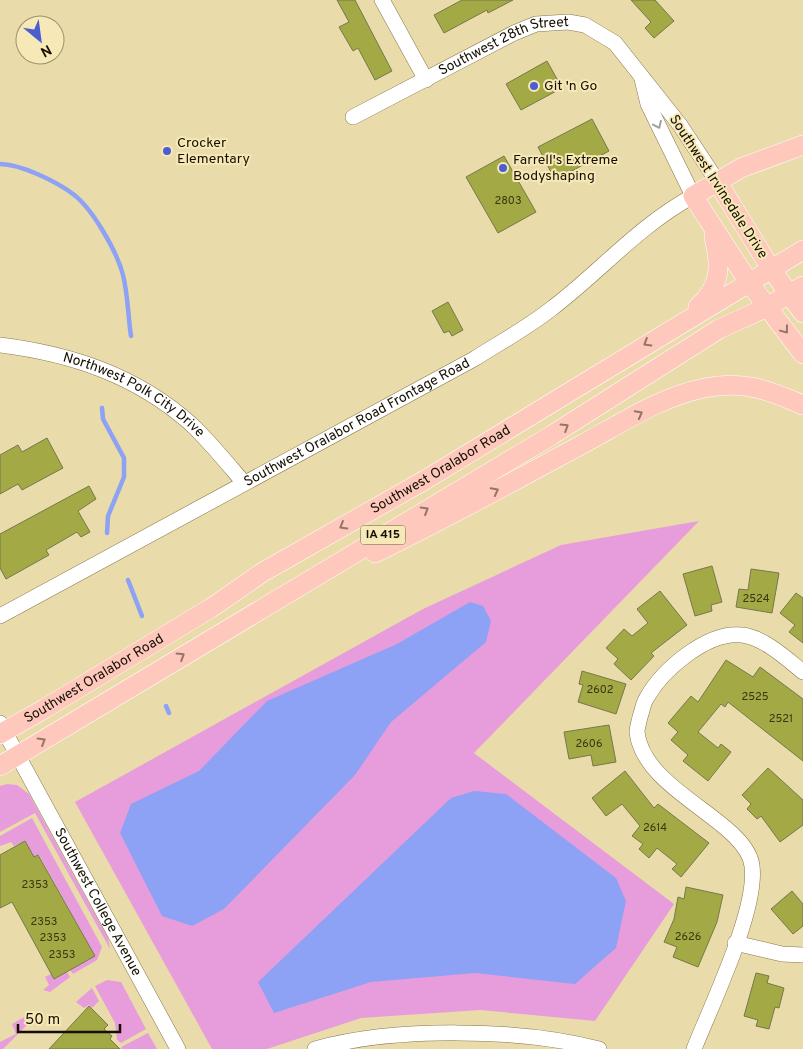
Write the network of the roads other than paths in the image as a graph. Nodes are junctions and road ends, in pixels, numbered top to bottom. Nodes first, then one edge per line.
1 (382, 0) edge
2 (642, 79) junction
3 (426, 80) junction
4 (353, 117) dead end
5 (803, 144) edge
6 (717, 181) junction
7 (693, 196) junction
8 (710, 222) junction
9 (803, 250) edge
10 (771, 270) junction
11 (750, 284) junction
12 (796, 290) edge
13 (767, 306) junction
14 (803, 313) edge
15 (678, 324) junction
16 (0, 345) edge
17 (803, 354) edge
18 (803, 405) edge
19 (244, 483) junction
20 (279, 598) junction
21 (0, 616) edge
22 (803, 672) edge
23 (1, 729) edge
24 (18, 755) junction
25 (0, 766) edge
26 (735, 943) junction
27 (803, 955) edge
28 (178, 1049) edge
29 (315, 1049) edge
30 (599, 1049) edge
31 (694, 1049) edge

1 - 3 street
2 - 3 street, Southwest 28th Street
2 - 6 street, Southwest Irvinedale Drive
2 -> 7 street, Southwest Irvinedale Drive
3 - 4 street, Southwest 28th Street
5 - 6 main road
6 - 7 main road
6 - 10 main road, Southwest Irvinedale Drive
7 - 8 main road, Southwest Irvinedale Drive
7 - 19 street, Southwest Oralabor Road Frontage Road
8 - 11 main road, Southwest Irvinedale Drive
8 - 15 main road
9 - 10 main road, Southwest Oralabor Road / IA 415
10 - 11 main road, Southwest Oralabor Road / IA 415
10 - 12 main road, Southwest Irvinedale Drive
11 - 13 main road, Southwest Irvinedale Drive
11 - 15 main road, Southwest Oralabor Road / IA 415
12 - 13 main road, Southwest Oralabor Road / IA 415
12 - 14 main road, Southwest Irvinedale Drive
13 -> 17 main road, Southwest Irvinedale Drive
20 -> 13 main road, Southwest Oralabor Road / IA 415
15 -> 23 main road, Southwest Oralabor Road / IA 415
16 - 19 street, Northwest Polk City Drive
20 -> 18 main road
19 - 21 street, Southwest Oralabor Road Frontage Road
24 -> 20 main road, Southwest Oralabor Road / IA 415
22 - 26 street
23 - 24 street, Southwest College Avenue
24 - 25 main road, Southwest Oralabor Road / IA 415
24 - 28 street, Southwest College Avenue
26 - 27 street
26 - 31 street
29 - 30 street

